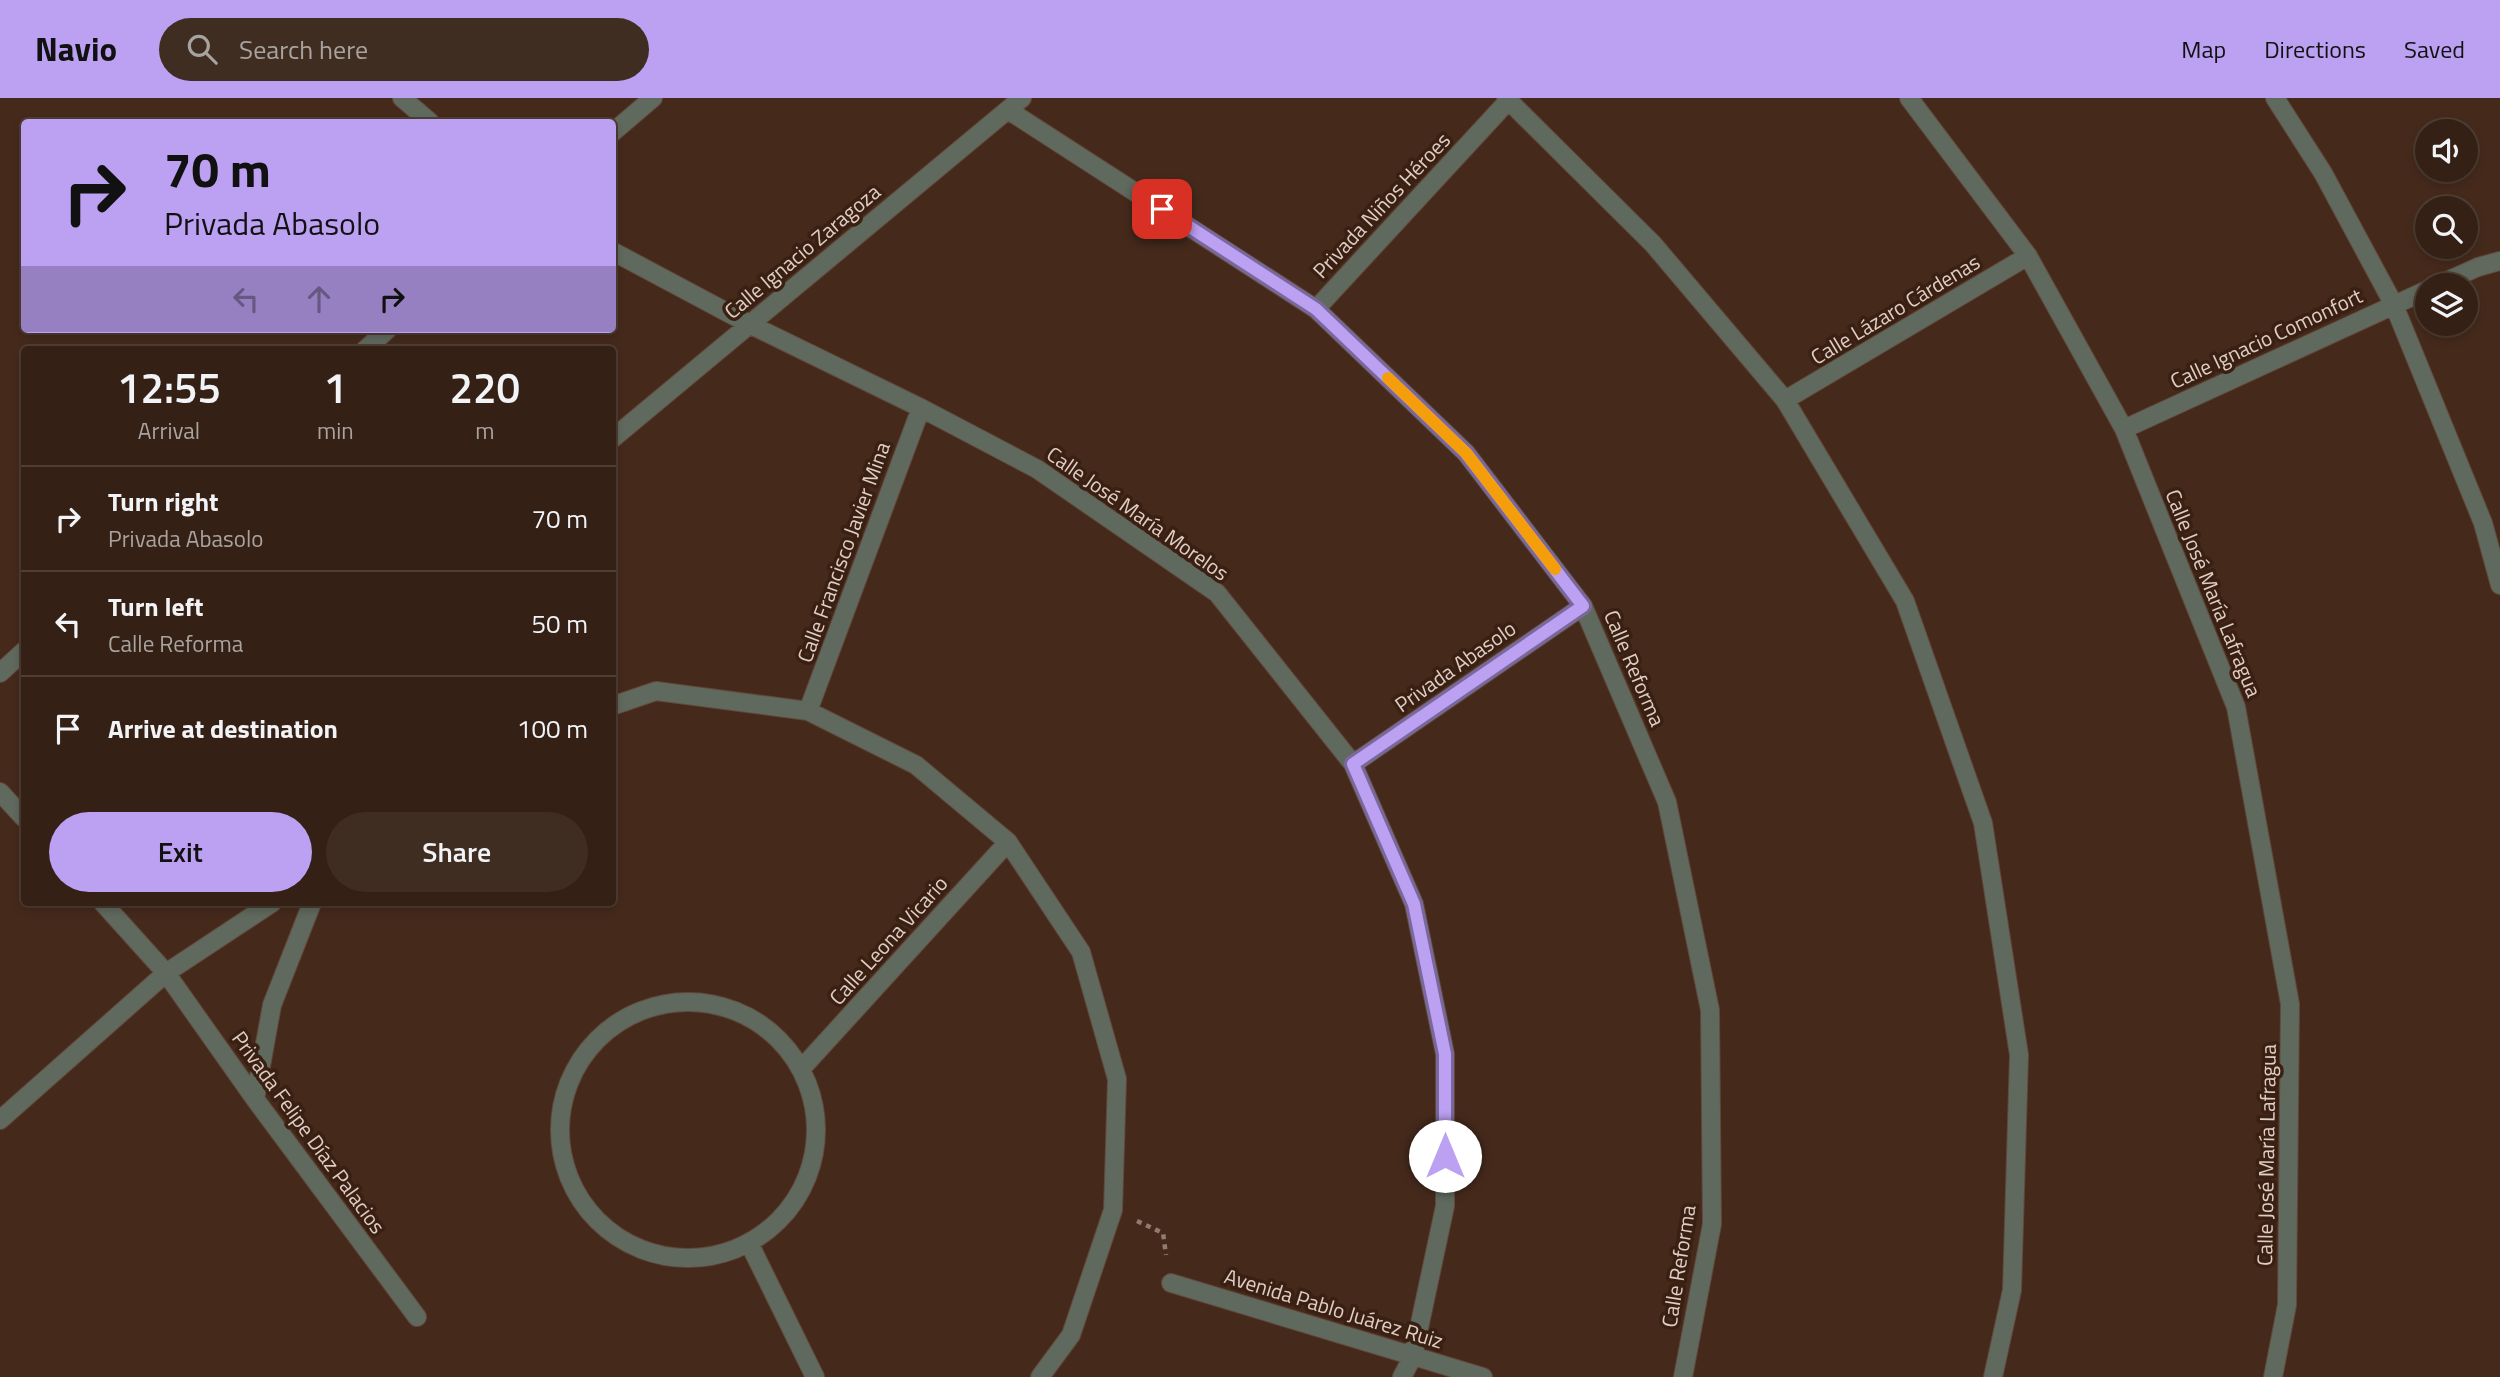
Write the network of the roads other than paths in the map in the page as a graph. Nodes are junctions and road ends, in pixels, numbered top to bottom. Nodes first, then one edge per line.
1 (402, 98) edge
2 (653, 98) edge
3 (1022, 98) edge
4 (1909, 98) edge
5 (2275, 98) edge
6 (1507, 99) edge
7 (1008, 110) junction
8 (426, 119) edge
9 (616, 130) edge
10 (616, 253) edge
11 (2028, 256) junction
12 (2500, 261) edge
13 (2465, 273) edge
14 (2415, 295) edge
15 (2394, 305) junction
16 (1316, 309) junction
17 (749, 324) junction
18 (384, 333) edge
19 (369, 346) edge
20 (1785, 400) junction
21 (920, 408) junction
22 (2124, 429) junction
23 (616, 436) edge
24 (2500, 584) edge
25 (1583, 606) junction
26 (21, 654) edge
27 (0, 673) edge
28 (616, 705) edge
29 (808, 710) junction
30 (1353, 764) junction
31 (0, 792) edge
32 (21, 815) edge
33 (1008, 842) junction
34 (106, 906) edge
35 (267, 906) edge
36 (312, 906) edge
37 (166, 973) junction
38 (802, 1068) junction
39 (255, 1099) junction
40 (0, 1120) edge
41 (750, 1244) junction
42 (1171, 1283) dead end
43 (417, 1317) dead end
44 (1413, 1356) junction
45 (816, 1377) edge
46 (1040, 1377) edge
47 (1402, 1377) edge
48 (1483, 1377) edge
49 (1683, 1377) edge
50 (1993, 1377) edge
51 (2273, 1377) edge

1 - 8 street
2 - 9 street
3 - 7 street, Calle Ignacio Zaragoza
4 - 11 street, Calle José María Lafragua
5 - 15 street
6 - 16 street, Privada Niños Héroes
6 - 20 street
7 - 16 street, Calle Reforma
7 - 17 street, Calle Ignacio Zaragoza
10 - 17 street, Calle José María Morelos
11 - 20 street, Calle Lázaro Cárdenas
11 - 22 street, Calle José María Lafragua
12 - 13 street
14 - 15 street, Calle Ignacio Comonfort
15 - 22 street, Calle Ignacio Comonfort
15 - 24 street
16 - 25 street, Calle Reforma
17 - 21 street, Calle José María Morelos
17 - 23 street, Calle Ignacio Zaragoza
18 - 19 street
20 - 50 street
21 - 29 street, Calle Francisco Javier Mina
21 - 30 street, Calle José María Morelos
22 - 51 street, Calle José María Lafragua
25 - 30 street, Privada Abasolo
25 - 49 street, Calle Reforma
26 - 27 street
28 - 29 street
29 - 33 street
30 - 44 street, Calle José María Morelos
31 - 32 street
33 - 38 street, Calle Leona Vicario
33 - 46 street
34 - 37 street, Privada Felipe Díaz Palacios
35 - 37 street
36 - 39 street
37 - 39 street, Privada Felipe Díaz Palacios
37 - 40 street
38 - 41 street
38 - 41 street
39 - 43 street, Privada Felipe Díaz Palacios
41 - 45 street
42 - 44 street, Avenida Pablo Juárez Ruiz
44 - 47 street, Calle José María Morelos
44 - 48 street, Avenida Pablo Juárez Ruiz

